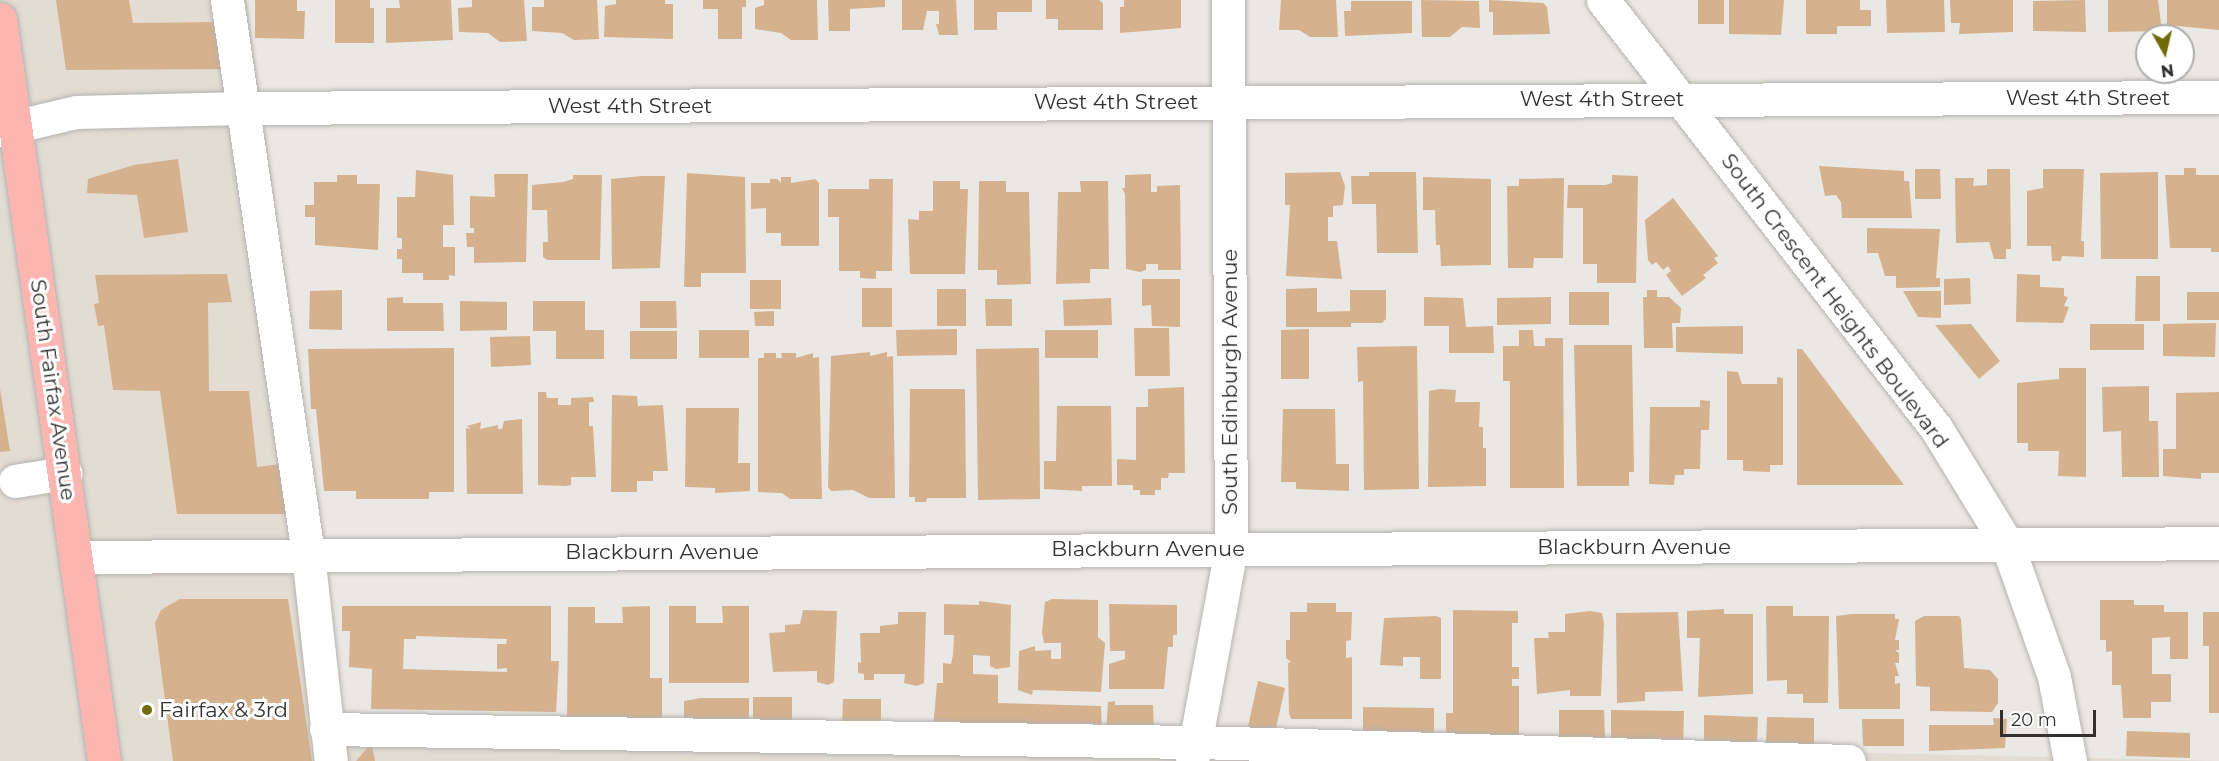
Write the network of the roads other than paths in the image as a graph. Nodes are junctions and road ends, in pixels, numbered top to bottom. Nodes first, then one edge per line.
1 (227, 0) edge
2 (1228, 0) edge
3 (1603, 0) edge
4 (0, 19) edge
5 (2219, 97) edge
6 (1678, 99) junction
7 (1229, 101) junction
8 (243, 108) junction
9 (8, 129) edge
10 (65, 473) junction
11 (15, 481) dead end
12 (2219, 543) edge
13 (2007, 544) junction
14 (1231, 549) junction
15 (308, 554) junction
16 (76, 557) junction
17 (326, 729) junction
18 (1194, 752) edge
19 (104, 761) edge
20 (331, 761) edge
21 (1849, 761) edge
22 (2070, 761) edge

1 - 8 street
2 - 7 street, South Edinburgh Avenue
3 - 6 street, South Crescent Heights Boulevard
4 - 9 main road, South Fairfax Avenue
5 - 6 street, West 4th Street
6 - 7 street, West 4th Street
6 - 13 street, South Crescent Heights Boulevard
7 - 8 street, West 4th Street
7 - 14 street, South Edinburgh Avenue
8 - 9 street, West 4th Street
8 - 15 street
9 - 10 main road, South Fairfax Avenue
10 - 11 street
10 - 16 main road, South Fairfax Avenue
12 - 13 street, Blackburn Avenue
13 - 14 street, Blackburn Avenue
13 - 22 street, South Crescent Heights Boulevard
14 - 15 street, Blackburn Avenue
14 - 18 street, South Edinburgh Avenue
15 - 16 street, Blackburn Avenue
15 - 17 street
16 - 19 main road, South Fairfax Avenue
17 - 18 street
17 - 20 street
18 - 21 street

